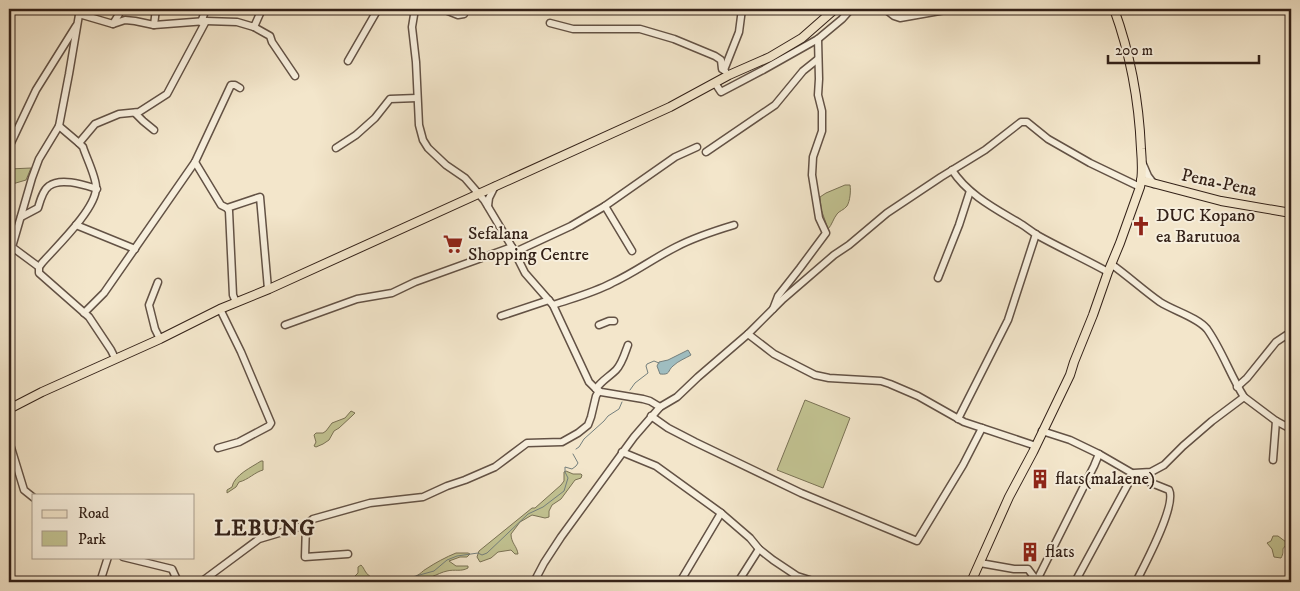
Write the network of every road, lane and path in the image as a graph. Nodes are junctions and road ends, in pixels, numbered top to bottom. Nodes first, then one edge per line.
1 (122, 9) edge
2 (156, 9) edge
3 (206, 9) edge
4 (262, 9) edge
5 (378, 9) edge
6 (415, 9) edge
7 (443, 9) edge
8 (742, 9) edge
9 (835, 9) edge
10 (851, 9) edge
11 (885, 9) edge
12 (951, 9) edge
13 (1114, 9) edge
14 (79, 11) edge
15 (464, 14) dead end
16 (204, 21) junction
17 (78, 22) junction
18 (550, 23) dead end
19 (113, 24) junction
20 (154, 25) junction
21 (254, 27) junction
22 (818, 39) junction
23 (818, 59) junction
24 (348, 61) dead end
25 (726, 73) junction
26 (295, 76) dead end
27 (715, 83) junction
28 (240, 88) dead end
29 (417, 98) junction
30 (135, 113) junction
31 (59, 126) junction
32 (154, 130) dead end
33 (79, 143) junction
34 (9, 147) edge
35 (697, 147) dead end
36 (336, 148) dead end
37 (706, 152) dead end
38 (1142, 161) junction
39 (195, 162) junction
40 (952, 170) junction
41 (1141, 184) junction
42 (1154, 184) junction
43 (495, 186) junction
44 (97, 189) junction
45 (970, 191) junction
46 (480, 193) junction
47 (605, 206) junction
48 (488, 207) junction
49 (226, 208) junction
50 (1291, 213) edge
51 (21, 217) junction
52 (76, 225) junction
53 (734, 225) dead end
54 (1036, 234) junction
55 (10, 249) edge
56 (135, 249) junction
57 (513, 250) junction
58 (632, 251) dead end
59 (39, 268) junction
60 (1110, 268) junction
61 (938, 278) dead end
62 (158, 282) dead end
63 (268, 289) junction
64 (236, 302) junction
65 (551, 303) junction
66 (220, 309) junction
67 (773, 310) junction
68 (84, 313) junction
69 (501, 316) dead end
70 (614, 321) dead end
71 (285, 325) dead end
72 (599, 325) dead end
73 (1291, 332) edge
74 (748, 334) junction
75 (160, 339) junction
76 (628, 345) dead end
77 (115, 358) junction
78 (1237, 387) junction
79 (597, 390) junction
80 (1244, 397) junction
81 (660, 407) junction
82 (9, 409) edge
83 (651, 416) junction
84 (958, 419) junction
85 (1276, 421) junction
86 (982, 428) junction
87 (1290, 428) edge
88 (1042, 431) junction
89 (9, 441) edge
90 (1036, 446) junction
91 (218, 448) dead end
92 (622, 452) junction
93 (1099, 454) junction
94 (1273, 460) dead end
95 (1134, 473) junction
96 (32, 496) edge
97 (721, 513) junction
98 (306, 525) junction
99 (759, 549) junction
100 (348, 554) dead end
101 (108, 558) edge
102 (127, 558) edge
103 (980, 563) junction
104 (1045, 566) junction
105 (1028, 570) junction
106 (1037, 581) edge
107 (100, 582) edge
108 (178, 582) edge
109 (201, 582) edge
110 (534, 582) edge
111 (680, 582) edge
112 (738, 582) edge
113 (815, 582) edge
114 (971, 582) edge
115 (1075, 582) edge
116 (1136, 582) edge

1 - 19 street
2 - 20 street
3 - 16 street
4 - 21 street
5 - 24 street
6 - 29 street
7 - 15 street
8 - 25 street
9 - 25 main road
10 - 22 street
11 - 12 street
13 - 38 main road
14 - 17 street
14 - 19 street
16 - 20 street
16 - 21 street
16 - 30 street
17 - 31 street
17 - 34 street
18 - 25 street
19 - 20 street
21 - 26 street
22 - 23 street
22 - 27 street
23 - 37 street
23 - 67 street
25 - 27 main road
27 - 43 main road
28 - 39 street
29 - 36 street
29 - 46 street
30 - 32 street
30 - 33 street
31 - 33 street
31 - 51 street
33 - 44 street
35 - 47 street
38 - 41 main road
38 - 42 street
39 - 49 street
39 - 56 street
40 - 41 street
40 - 45 street
40 - 67 street
41 - 42 main road, Pena-Pena
41 - 60 main road
42 - 50 main road, Pena-Pena
43 - 46 main road
43 - 48 street
44 - 51 street
44 - 52 street
45 - 54 street
45 - 61 street
46 - 48 street
46 - 63 main road
47 - 57 street
47 - 58 street
48 - 57 street
49 - 63 street
49 - 64 street
51 - 55 street
52 - 56 street
52 - 59 street
53 - 65 street
54 - 60 street
54 - 84 street
55 - 59 street
56 - 68 street
57 - 65 street
57 - 71 street
59 - 68 street
60 - 78 street
60 - 88 main road
62 - 75 street
63 - 64 main road
64 - 66 main road
65 - 69 street
65 - 79 street
66 - 75 main road
66 - 91 street
67 - 74 street
68 - 77 street
70 - 72 street
73 - 78 street
74 - 81 street
74 - 84 street
75 - 77 main road
76 - 79 street
77 - 82 main road
78 - 80 street
79 - 81 street
79 - 98 street
80 - 85 street
80 - 95 street
81 - 83 street
83 - 86 street
83 - 92 street
84 - 86 street
85 - 87 street
85 - 94 street
86 - 90 street
88 - 90 main road
88 - 93 street
89 - 96 street
90 - 103 main road
92 - 97 street
92 - 110 street
93 - 95 street
93 - 104 street
95 - 115 street
95 - 116 street
97 - 99 street
97 - 111 street
98 - 100 street
98 - 109 street
99 - 112 street
99 - 113 street
101 - 107 street
102 - 108 street
103 - 105 street
103 - 114 main road
104 - 105 street
104 - 106 street
105 - 106 street

